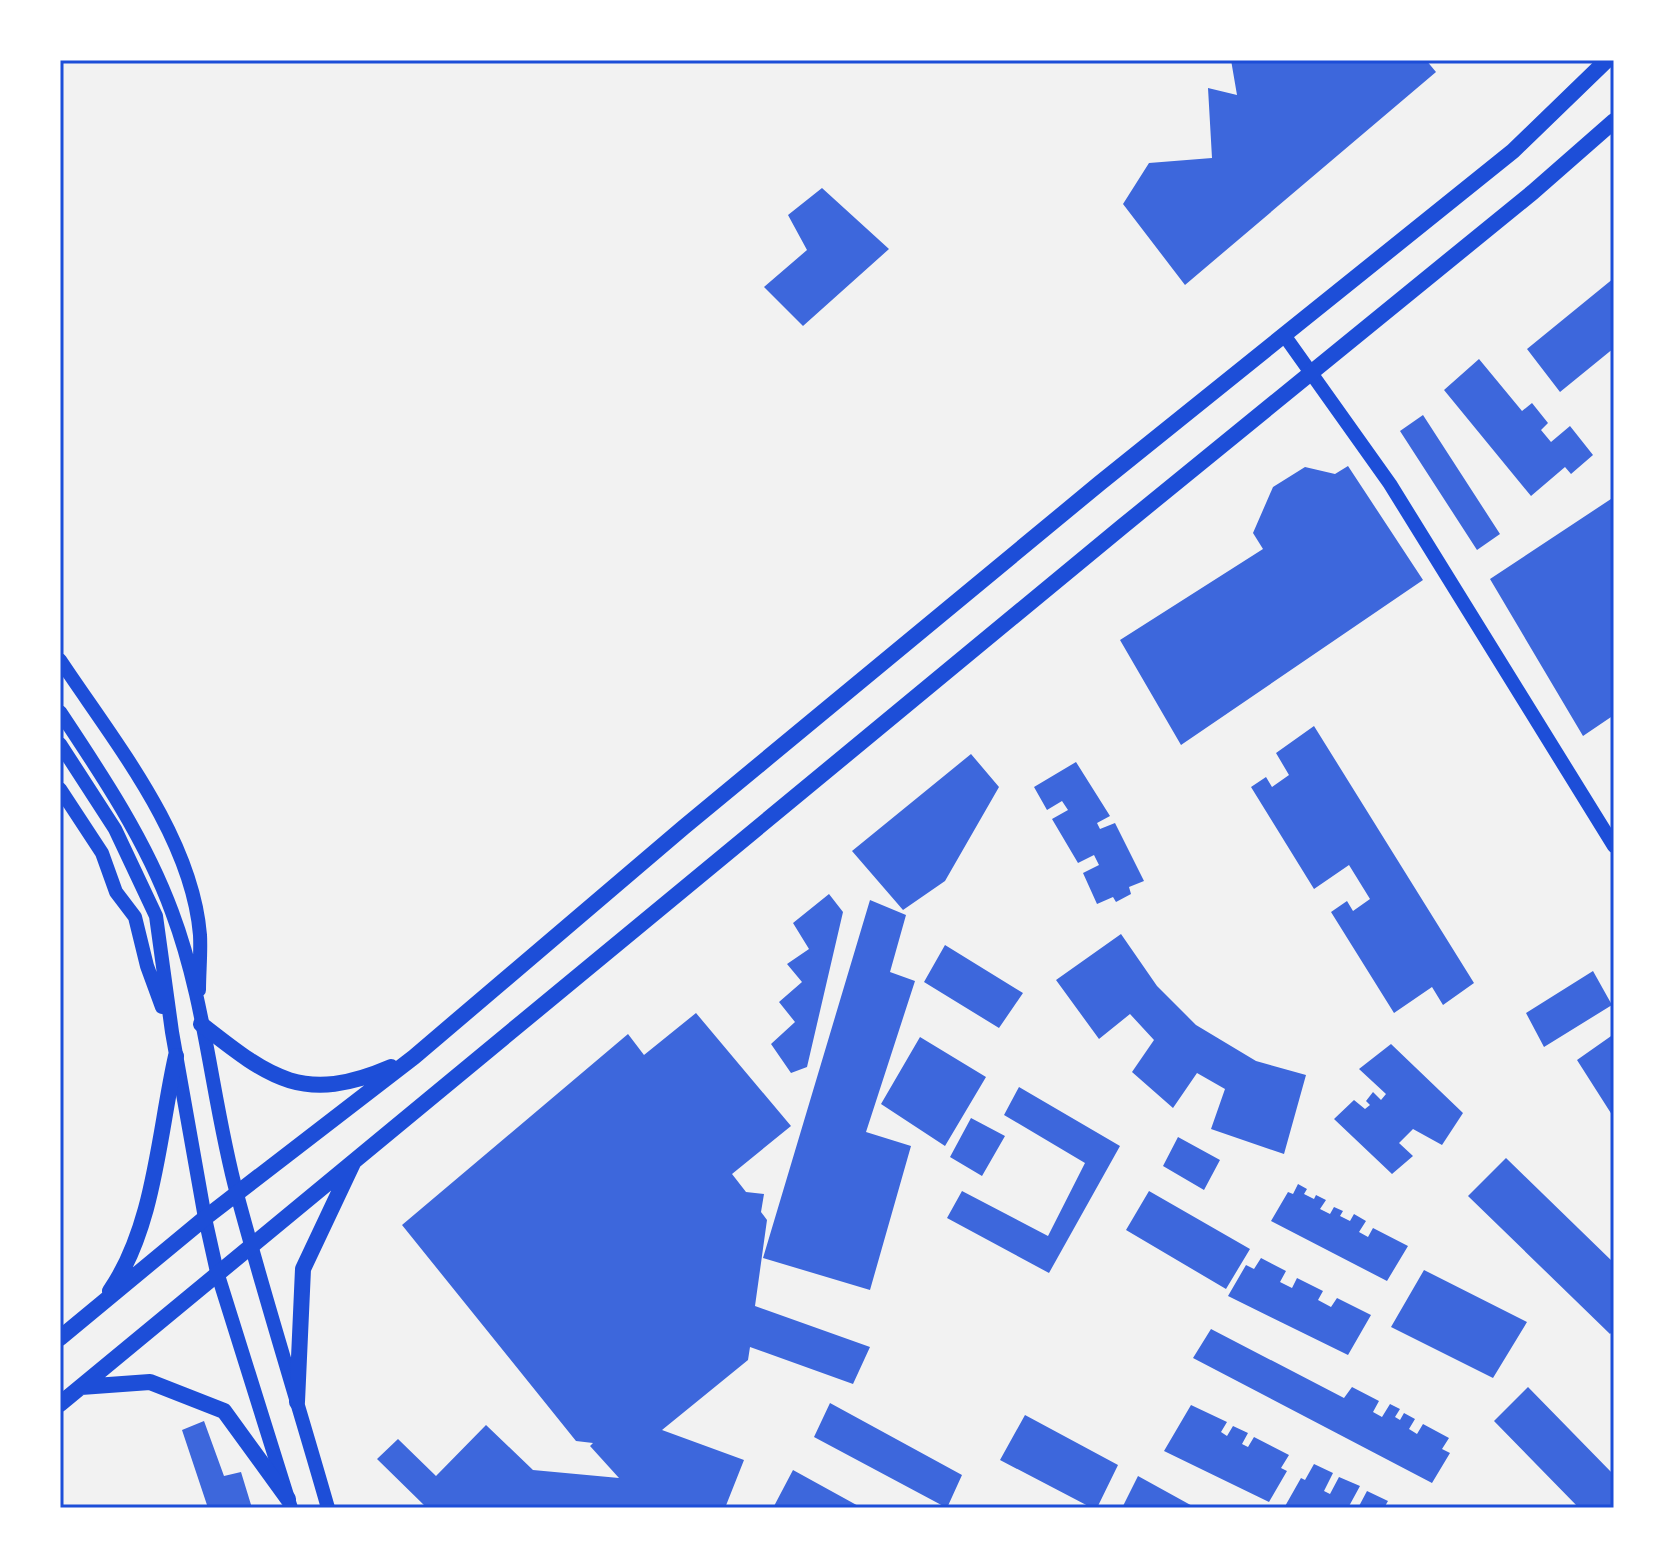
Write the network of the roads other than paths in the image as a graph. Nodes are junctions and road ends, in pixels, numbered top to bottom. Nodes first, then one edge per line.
1 (1607, 60) edge
2 (1614, 121) edge
3 (1284, 335) junction
4 (1313, 372) junction
5 (60, 660) edge
6 (60, 712) edge
7 (60, 744) edge
8 (60, 789) edge
9 (1614, 846) edge
10 (200, 1019) junction
11 (172, 1032) junction
12 (176, 1056) junction
13 (414, 1057) junction
14 (355, 1159) junction
15 (237, 1193) junction
16 (205, 1218) junction
17 (252, 1243) junction
18 (217, 1272) junction
19 (102, 1303) junction
20 (60, 1338) edge
21 (81, 1387) junction
22 (297, 1402) junction
23 (60, 1404) edge
24 (289, 1503) edge
25 (328, 1508) edge

1 - 3 main road
2 - 4 main road
3 - 4 main road
3 - 13 main road
4 - 9 main road
4 - 14 main road
5 - 10 main road
6 - 10 main road
7 - 11 main road
8 - 11 main road
10 - 13 main road
10 - 15 main road
11 - 12 main road
12 - 16 main road
12 - 19 main road
13 - 15 main road
14 - 17 main road
14 - 22 main road
15 - 16 main road
15 - 17 main road
16 - 18 main road
16 - 19 main road
17 - 18 main road
17 - 22 main road
18 - 21 main road
18 - 24 main road
19 - 20 main road
21 - 23 main road
21 - 24 main road
22 - 25 main road

